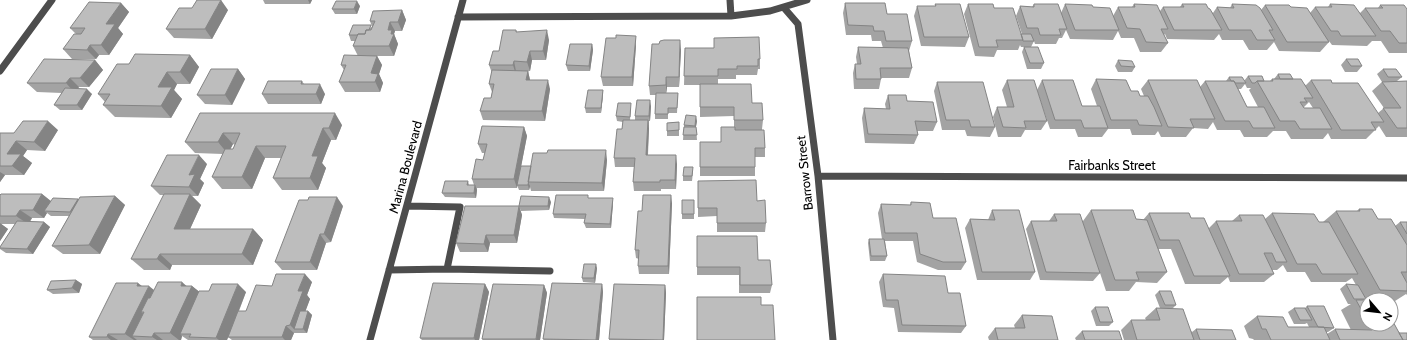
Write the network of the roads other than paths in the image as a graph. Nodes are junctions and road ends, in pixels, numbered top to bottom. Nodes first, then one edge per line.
1 (52, 0) edge
2 (463, 0) edge
3 (730, 0) edge
4 (807, 0) edge
5 (785, 9) junction
6 (731, 16) junction
7 (458, 17) junction
8 (0, 71) edge
9 (818, 176) junction
10 (1407, 178) edge
11 (407, 206) junction
12 (447, 269) junction
13 (389, 270) junction
14 (550, 271) dead end
15 (370, 340) edge
16 (833, 340) edge

1 - 8 street
2 - 7 street, Marina Boulevard
3 - 6 street
4 - 5 street
5 - 6 street
5 - 9 street, Barrow Street
6 - 7 street
7 - 11 street, Marina Boulevard
9 - 10 street, Fairbanks Street
9 - 16 street, Barrow Street
11 - 12 street
11 - 13 street, Marina Boulevard
12 - 13 street
12 - 14 street
13 - 15 street, Marina Boulevard

